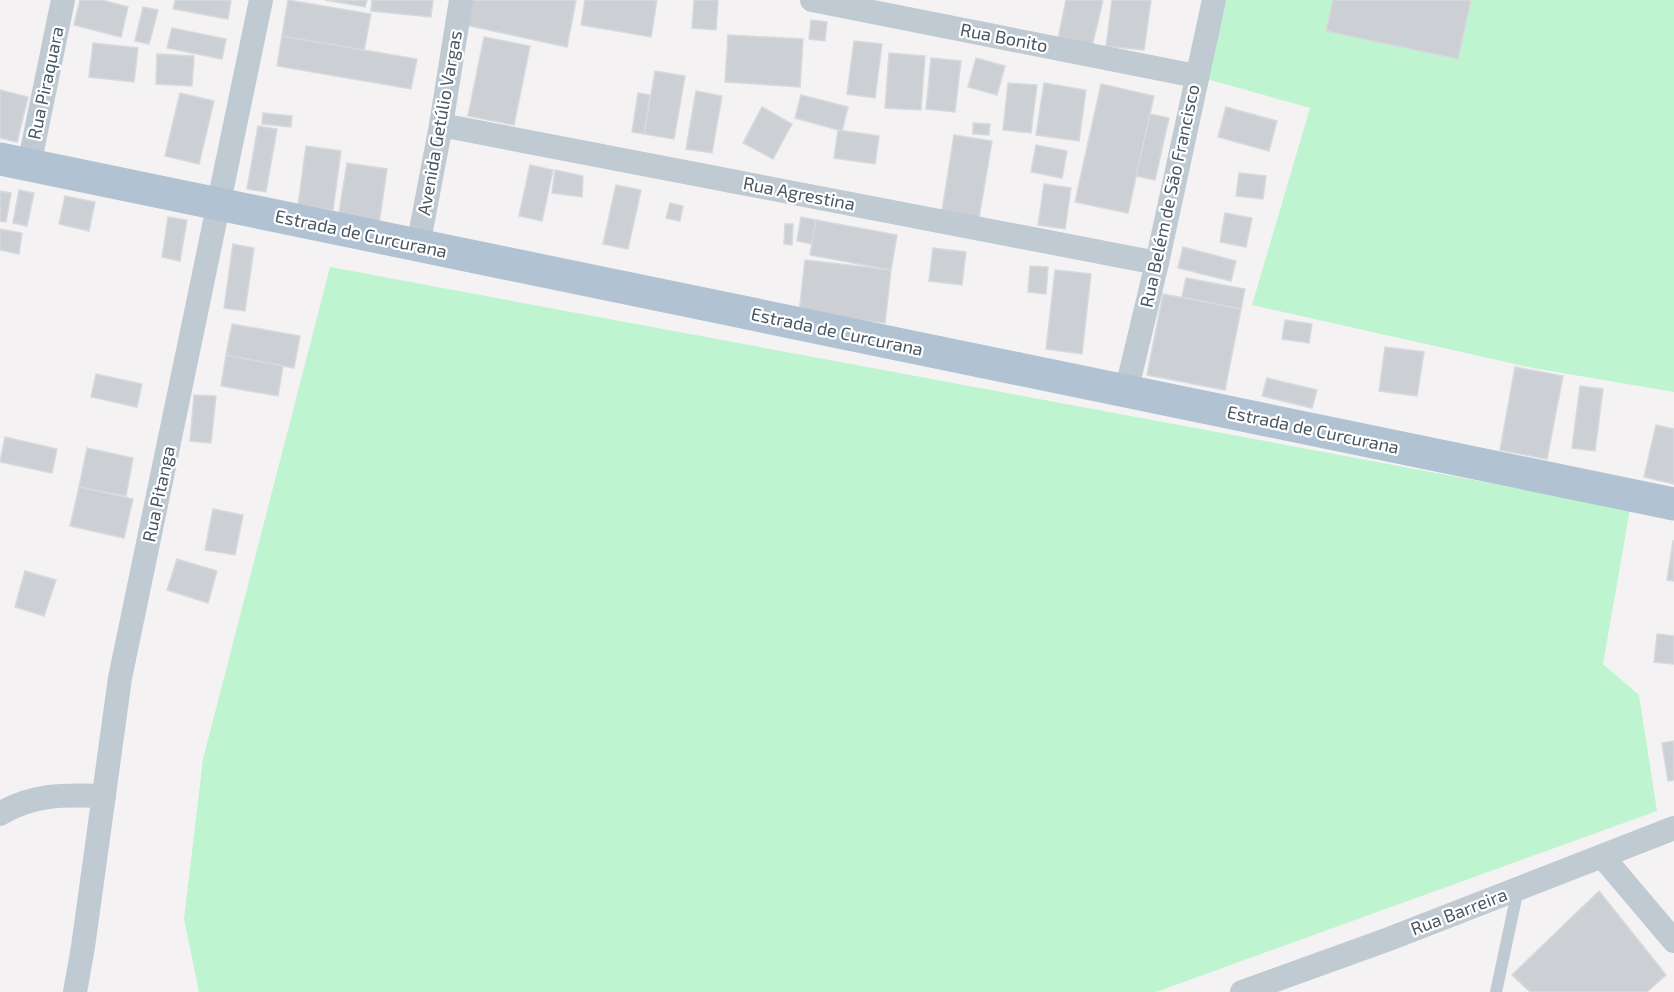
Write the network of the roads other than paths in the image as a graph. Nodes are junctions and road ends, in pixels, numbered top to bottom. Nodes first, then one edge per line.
1 (63, 0) edge
2 (261, 0) edge
3 (461, 0) edge
4 (812, 0) edge
5 (1214, 0) edge
6 (1196, 76) junction
7 (441, 125) junction
8 (14, 162) edge
9 (218, 204) junction
10 (418, 246) junction
11 (1157, 263) junction
12 (1126, 392) junction
13 (1674, 504) edge
14 (104, 796) junction
15 (0, 814) edge
16 (1674, 828) edge
17 (1602, 856) junction
18 (1518, 889) junction
19 (1674, 941) edge
20 (75, 992) edge
21 (1242, 992) edge
22 (1496, 992) edge

1 - 8 street, Rua Piraquara
2 - 9 street, Rua Pitanga
3 - 7 street, Avenida Getúlio Vargas
4 - 6 street, Rua Bonito
5 - 6 street, Rua Belém de São Francisco
6 - 11 street, Rua Belém de São Francisco
7 - 10 street, Avenida Getúlio Vargas
7 - 11 street, Rua Agrestina
8 - 9 main road, Estrada de Curcurana
9 - 10 main road, Estrada de Curcurana
9 - 14 street, Rua Pitanga
10 - 12 main road, Estrada de Curcurana
11 - 12 street, Rua Belém de São Francisco
12 - 13 main road, Estrada de Curcurana
14 - 15 street
14 - 20 street, Rua Pitanga
16 - 17 street, Rua Barreira
17 - 18 street, Rua Barreira
17 - 19 street
18 - 21 street, Rua Barreira
18 - 22 lane

